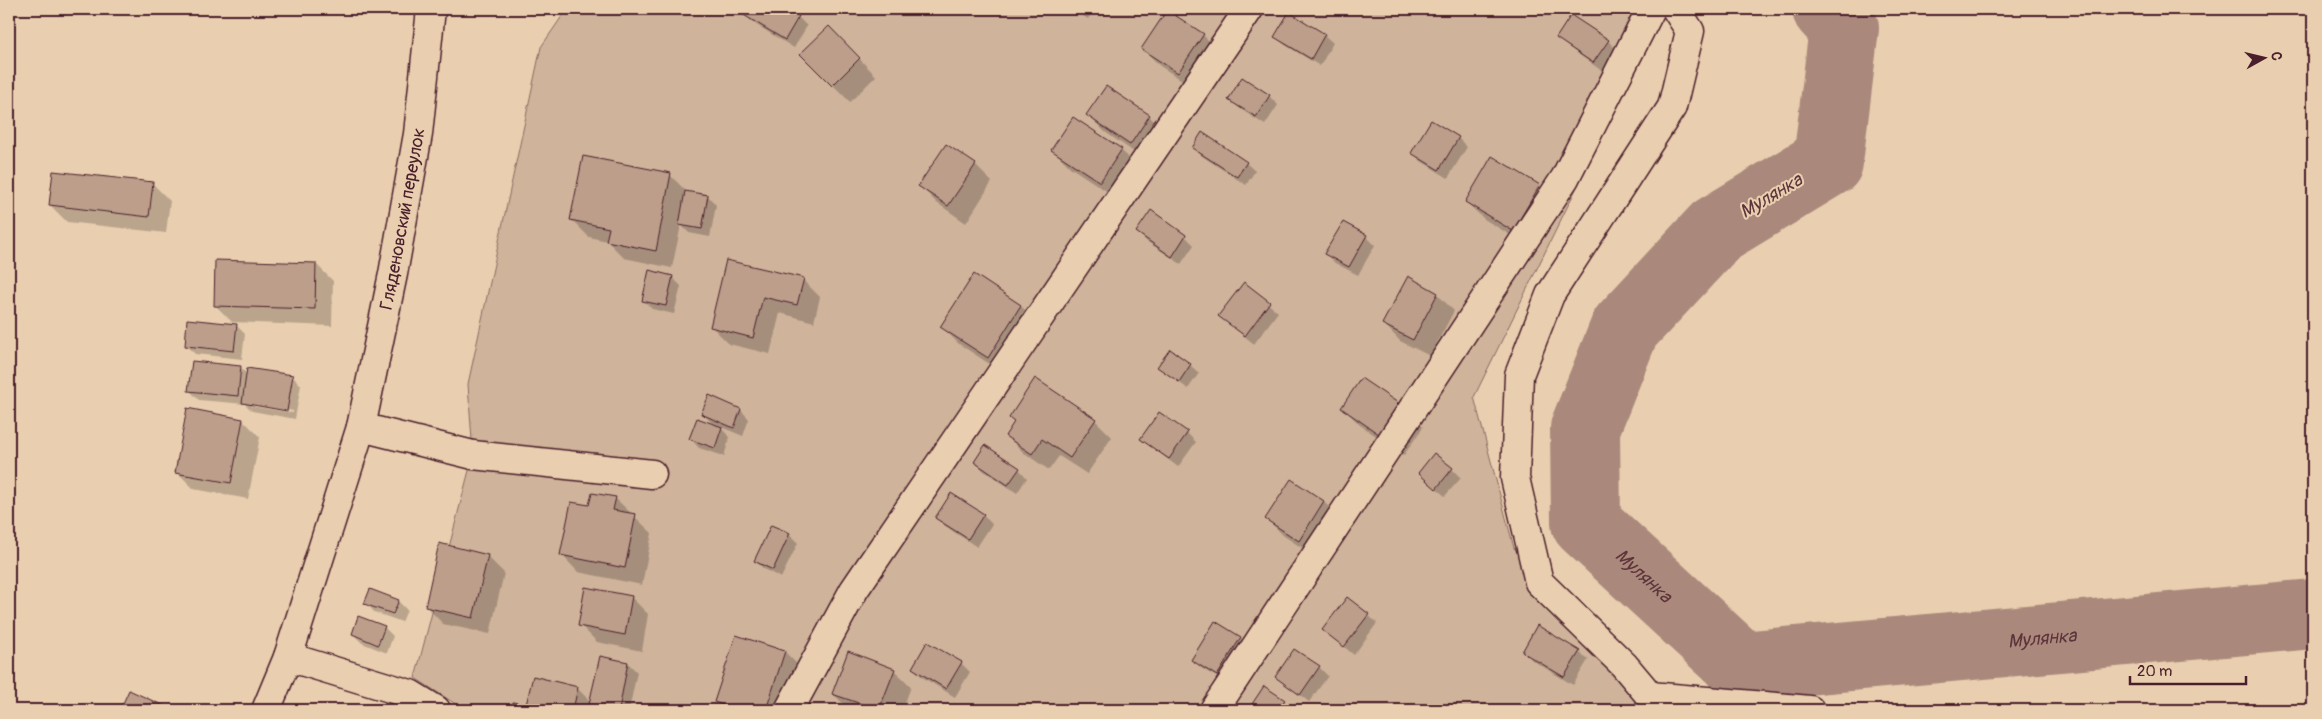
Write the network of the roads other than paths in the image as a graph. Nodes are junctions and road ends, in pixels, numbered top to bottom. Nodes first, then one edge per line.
1 (431, 9) edge
2 (1249, 9) edge
3 (1651, 9) edge
4 (1676, 9) edge
5 (361, 427) junction
6 (652, 474) dead end
7 (288, 657) junction
8 (1645, 703) edge
9 (266, 710) edge
10 (436, 710) edge
11 (789, 710) edge
12 (1214, 710) edge
13 (1810, 710) edge

1 - 5 street, Гляденовский переулок
2 - 11 street
3 - 12 street
4 - 8 street
5 - 6 street
5 - 7 street, Гляденовский переулок
7 - 9 street, Гляденовский переулок
7 - 10 street
8 - 13 street

